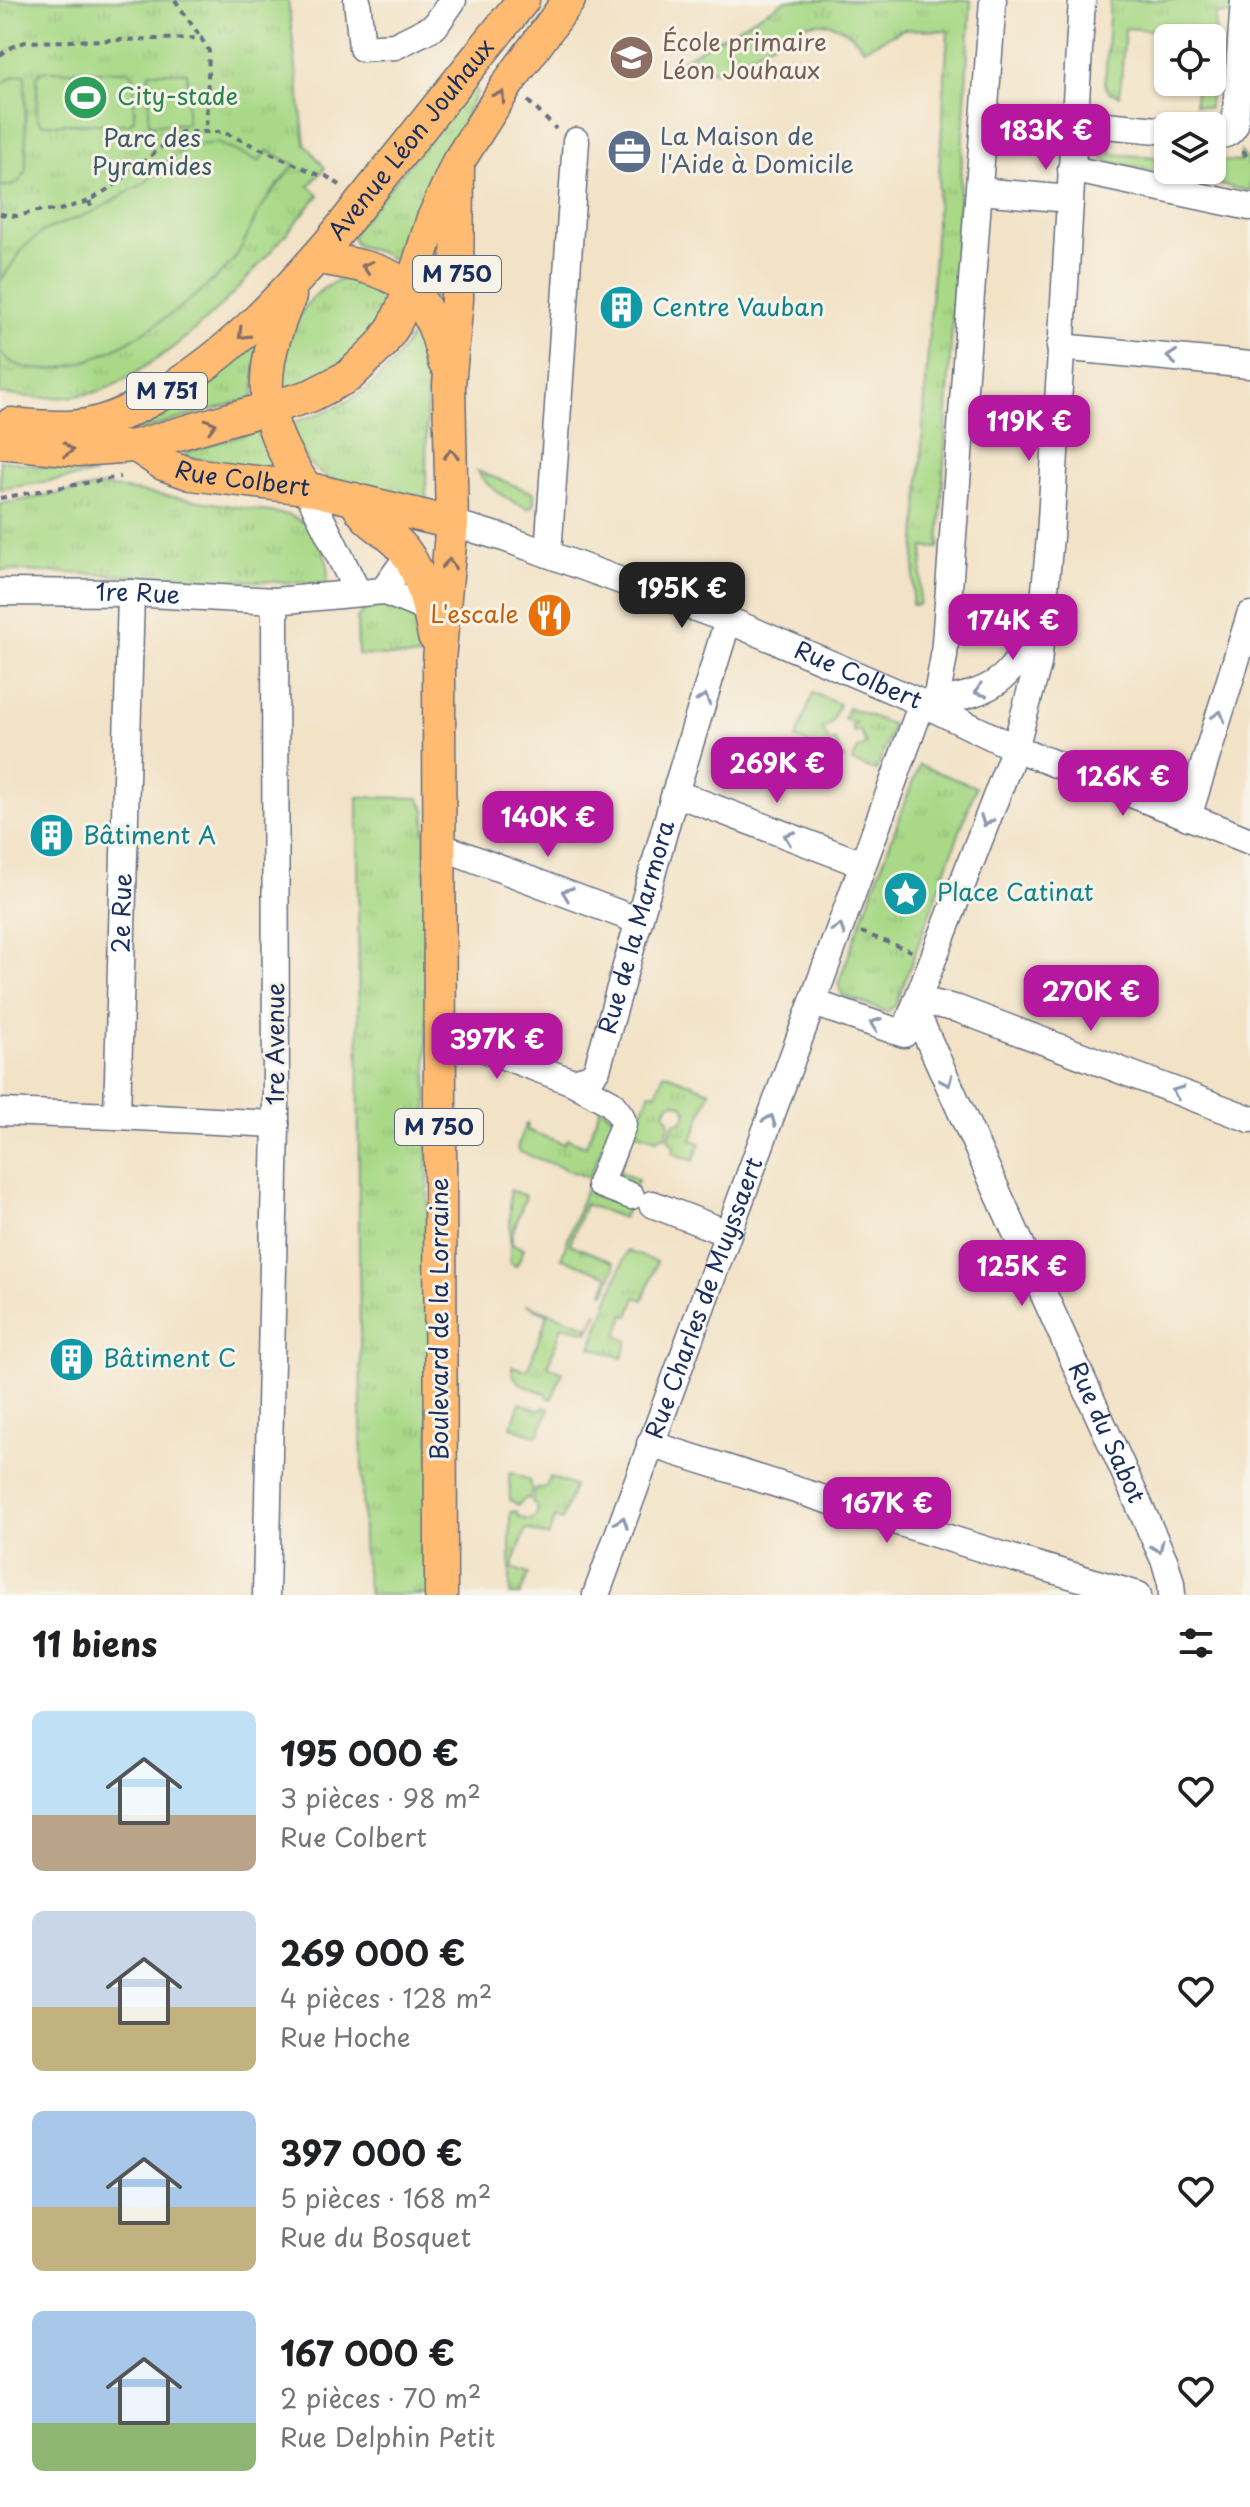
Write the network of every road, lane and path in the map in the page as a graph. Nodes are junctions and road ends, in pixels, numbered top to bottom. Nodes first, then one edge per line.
1 (175, 0) edge
2 (357, 0) edge
3 (453, 0) edge
4 (523, 0) edge
5 (569, 0) edge
6 (993, 0) edge
7 (1082, 0) edge
8 (1244, 0) edge
9 (201, 38) junction
10 (0, 55) edge
11 (509, 82) junction
12 (1074, 122) junction
13 (1154, 130) edge
14 (206, 131) junction
15 (1226, 134) edge
16 (571, 140) joint
17 (458, 162) junction
18 (1071, 169) junction
19 (344, 187) dead end
20 (980, 191) junction
21 (1069, 199) junction
22 (89, 201) junction
23 (1250, 207) edge
24 (93, 212) dead end
25 (0, 214) edge
26 (307, 268) junction
27 (410, 291) junction
28 (1060, 347) junction
29 (1250, 365) edge
30 (449, 385) junction
31 (269, 409) junction
32 (0, 423) edge
33 (0, 442) edge
34 (132, 461) junction
35 (306, 488) junction
36 (0, 498) edge
37 (354, 499) junction
38 (452, 523) junction
39 (548, 554) junction
40 (408, 556) junction
41 (1046, 582) junction
42 (0, 592) edge
43 (371, 592) junction
44 (131, 593) junction
45 (275, 601) junction
46 (429, 610) junction
47 (1250, 615) edge
48 (728, 620) junction
49 (439, 660) junction
50 (929, 702) junction
51 (1015, 748) junction
52 (675, 793) junction
53 (1188, 817) junction
54 (1250, 841) edge
55 (440, 846) junction
56 (862, 864) junction
57 (639, 921) junction
58 (840, 925) junction
59 (934, 960) junction
60 (814, 1003) junction
61 (916, 1005) junction
62 (439, 1032) junction
63 (573, 1082) junction
64 (0, 1112) edge
65 (117, 1116) junction
66 (1250, 1119) edge
67 (276, 1124) junction
68 (727, 1233) junction
69 (650, 1444) junction
70 (266, 1595) edge
71 (441, 1595) edge
72 (596, 1595) edge
73 (1138, 1595) edge
74 (1172, 1595) edge

1 - 9 path
2 - 3 street
4 - 26 main road, Avenue Léon Jouhaux
5 - 11 main road, Avenue Léon Jouhaux
6 - 20 street
7 - 12 street
8 - 15 street
9 - 10 path
9 - 14 path
11 - 16 path
17 -> 11 main road, Avenue Léon Jouhaux
12 - 13 street
12 - 18 street
14 - 19 path
14 - 22 path
16 - 39 street
17 - 27 main road, Avenue Léon Jouhaux / M 751
17 - 30 main road, Boulevard de la Lorraine / M 750
18 - 21 street
18 - 23 street
20 - 21 street
20 - 50 street
21 - 28 street
22 - 24 path
22 - 25 path
27 -> 26 main road, Boulevard de la Lorraine
26 - 31 main road, Avenue Léon Jouhaux
26 -> 32 main road, Avenue Léon Jouhaux / M 751
27 - 30 main road, Boulevard de la Lorraine
27 - 31 main road, Avenue Léon Jouhaux / M 751
29 -> 28 street
28 - 41 street
38 -> 30 main road, Boulevard de la Lorraine / M 750
34 -> 31 main road, Avenue Léon Jouhaux / M 751
31 - 35 main road, Avenue Léon Jouhaux
33 -> 34 main road, Avenue Léon Jouhaux / M 751
34 - 35 main road, Rue Colbert
34 - 36 path
35 - 37 main road, Rue Colbert
35 - 43 street
37 - 38 main road, Rue Colbert
37 - 40 main road, Boulevard de la Lorraine / M 750
38 - 39 street, Rue Colbert
49 -> 38 main road, Boulevard de la Lorraine / M 750
39 - 48 street, Rue Colbert
40 - 43 street
40 - 46 main road, Boulevard de la Lorraine / M 750
41 -> 50 street
41 - 51 street
42 - 44 street, 1re Rue
43 - 45 street
43 - 46 street
44 - 45 street, 1re Rue
44 - 65 street, 2e Rue
45 - 67 street, 1re Avenue
46 - 49 main road, Boulevard de la Lorraine / M 750
53 -> 47 street
48 - 50 street, Rue Colbert
52 -> 48 street, Rue de la Marmora
49 - 55 main road, Boulevard de la Lorraine / M 750
50 - 51 street, Rue Colbert
50 - 56 street
51 - 53 street, Rue Colbert
51 -> 59 street
56 -> 52 street
52 - 57 street, Rue de la Marmora
53 - 54 street, Rue Colbert
57 -> 55 street
55 - 62 main road, Boulevard de la Lorraine / M 750
56 - 58 street
57 - 63 street, Rue de la Marmora
58 - 59 path
60 -> 58 street
59 - 61 street
61 -> 60 street
68 -> 60 street, Rue Charles de Muyssaert
66 -> 61 street
61 -> 74 street, Rue du Sabot
62 - 63 street
62 - 71 main road, Boulevard de la Lorraine / M 750
63 - 68 street
64 - 65 street
65 - 67 street
67 - 70 street, 1re Avenue
68 - 69 street, Rue Charles de Muyssaert
72 -> 69 street, Rue Charles de Muyssaert
69 - 73 street

